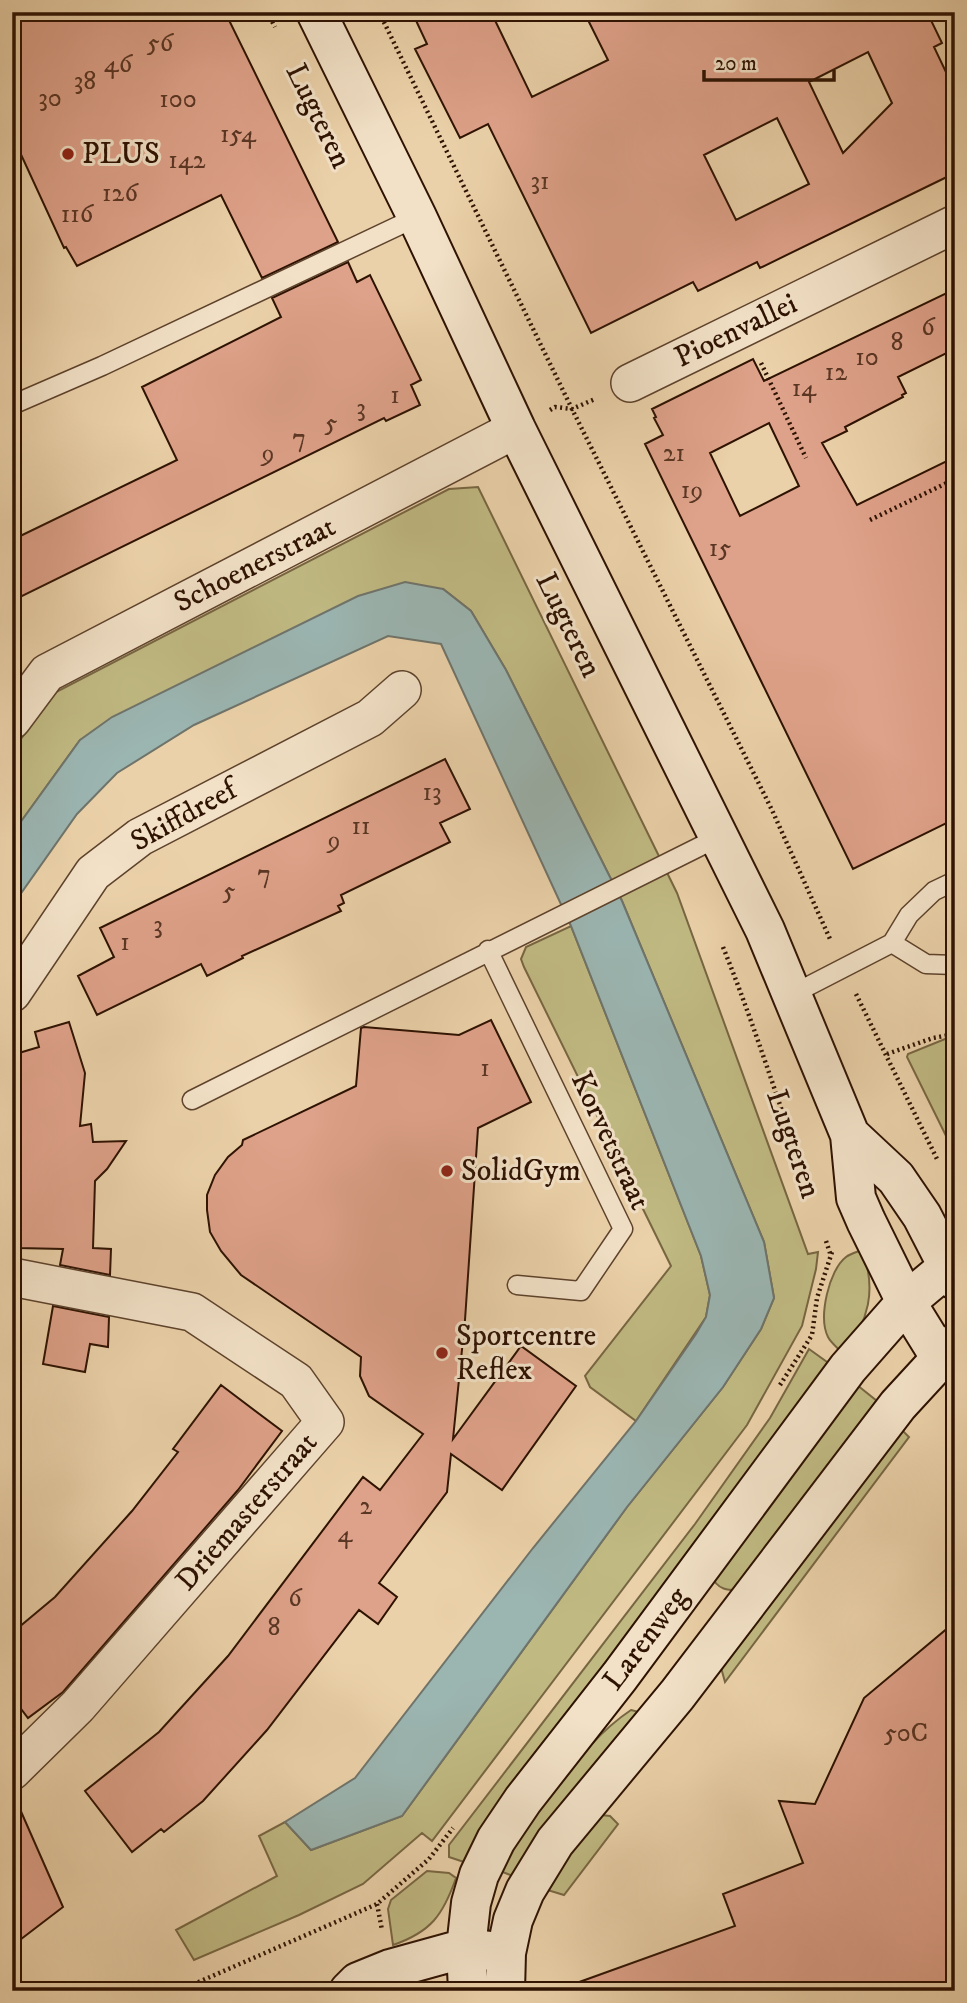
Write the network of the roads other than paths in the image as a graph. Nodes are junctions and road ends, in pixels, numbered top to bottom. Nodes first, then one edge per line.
1 (316, 12) edge
2 (416, 217) junction
3 (955, 225) edge
4 (631, 383) road end
5 (12, 405) edge
6 (516, 429) junction
7 (402, 690) dead end
8 (12, 720) edge
9 (719, 837) junction
10 (955, 881) edge
11 (892, 943) junction
12 (488, 950) junction
13 (955, 965) edge
14 (12, 993) edge
15 (791, 995) junction
16 (192, 1100) dead end
17 (850, 1135) junction
18 (952, 1268) edge
19 (12, 1277) edge
20 (517, 1285) dead end
21 (906, 1302) junction
22 (948, 1350) edge
23 (12, 1771) edge
24 (466, 1948) junction
25 (506, 1953) junction
26 (349, 1991) edge
27 (468, 1991) edge
28 (505, 1991) edge

1 - 2 street, Lugteren
2 - 5 lane
2 - 6 street, Lugteren
3 - 4 street, Pioenvallei
6 - 8 street, Schoenerstraat
6 - 9 street, Lugteren
7 - 14 street, Skiffdreef
9 - 12 lane
9 - 15 street, Lugteren
10 - 11 lane
11 - 13 lane
11 - 15 lane
12 - 16 lane
12 - 20 lane, Korvetstraat
15 - 17 street, Lugteren
17 - 18 street, Lugteren
17 - 21 street, Lugteren
18 - 21 street, Larenweg
19 - 23 street, Driemasterstraat
21 - 22 street, Lugteren
21 - 24 street, Larenweg
22 - 25 street, Larenweg
24 - 25 street
24 - 26 street
24 - 27 street, Larenweg
25 - 28 street, Larenweg

